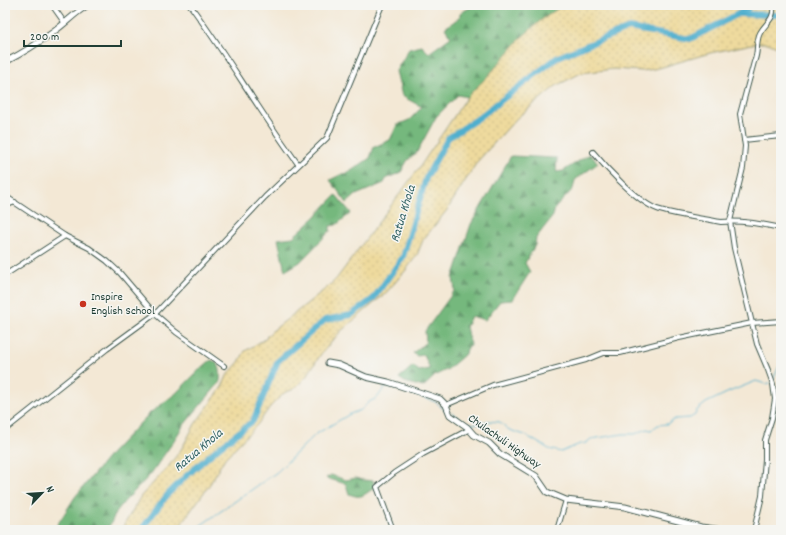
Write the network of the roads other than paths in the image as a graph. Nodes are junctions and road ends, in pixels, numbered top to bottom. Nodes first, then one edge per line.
1 (52, 5) edge
2 (88, 5) edge
3 (190, 5) edge
4 (382, 5) edge
5 (773, 5) edge
6 (64, 22) junction
7 (5, 62) edge
8 (781, 136) edge
9 (744, 140) junction
10 (593, 152) dead end
11 (298, 164) junction
12 (5, 196) edge
13 (15, 202) junction
14 (5, 206) edge
15 (730, 221) junction
16 (781, 228) edge
17 (65, 236) junction
18 (5, 275) edge
19 (155, 314) junction
20 (781, 321) edge
21 (752, 323) junction
22 (328, 363) dead end
23 (224, 366) dead end
24 (446, 405) junction
25 (5, 430) edge
26 (468, 430) junction
27 (566, 500) junction
28 (393, 530) edge
29 (557, 530) edge
30 (722, 530) edge
31 (754, 530) edge

1 - 6 street
2 - 6 street
3 - 11 street
4 - 11 street
5 - 9 street
6 - 7 street
8 - 9 street
9 - 15 street
10 - 15 street
11 - 19 street
12 - 13 street
13 - 14 street
13 - 17 street
15 - 16 street
15 - 21 street
17 - 18 street
17 - 19 street
19 - 23 street
19 - 25 street
20 - 21 street
21 - 24 street
21 - 31 street
22 - 24 street, Chulachuli Highway
24 - 26 street, Chulachuli Highway
26 - 27 street, Chulachuli Highway
26 - 28 street
27 - 29 street
27 - 30 street, Chulachuli Highway

